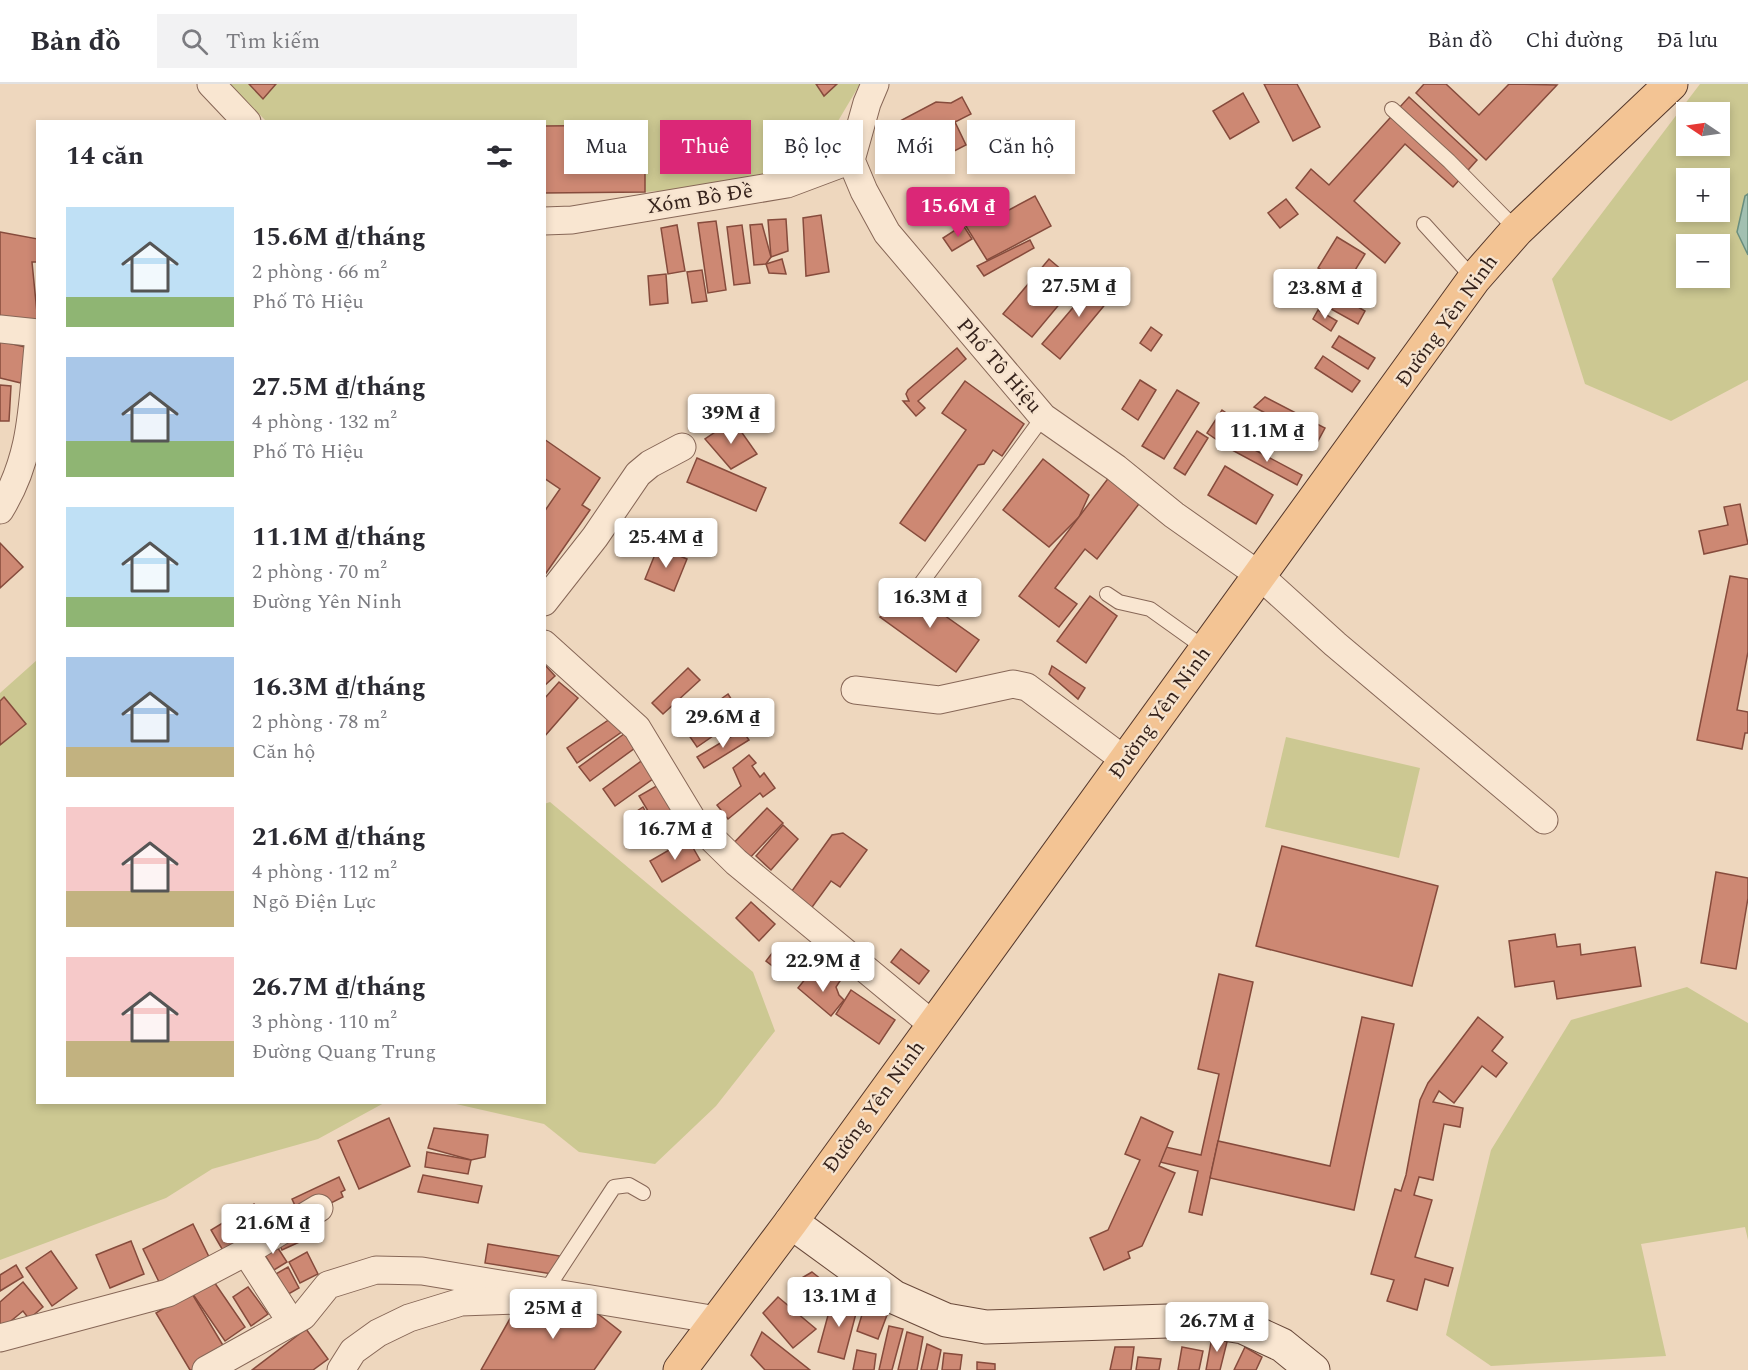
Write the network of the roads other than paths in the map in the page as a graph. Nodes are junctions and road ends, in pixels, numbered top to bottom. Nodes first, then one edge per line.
1 (211, 84) edge
2 (875, 84) edge
3 (1671, 84) edge
4 (1392, 109) dead end
5 (245, 120) edge
6 (862, 120) edge
7 (814, 174) edge
8 (857, 174) edge
9 (546, 221) edge
10 (1424, 224) dead end
11 (1517, 230) junction
12 (1474, 279) junction
13 (0, 328) edge
14 (36, 333) edge
15 (36, 365) edge
16 (1043, 417) junction
17 (682, 447) dead end
18 (0, 510) edge
19 (1259, 575) junction
20 (914, 594) dead end
21 (1107, 594) dead end
22 (546, 599) edge
23 (546, 646) edge
24 (1206, 649) junction
25 (855, 690) dead end
26 (1126, 760) junction
27 (1544, 820) dead end
28 (933, 1025) junction
29 (643, 1193) dead end
30 (319, 1208) dead end
31 (791, 1222) junction
32 (246, 1252) junction
33 (545, 1292) junction
34 (579, 1298) junction
35 (717, 1320) junction
36 (291, 1322) junction
37 (0, 1338) edge
38 (206, 1370) edge
39 (341, 1370) edge
40 (680, 1370) edge
41 (1312, 1370) edge

1 - 5 street
2 - 6 street
3 - 11 main road, Đường Yên Ninh
4 - 11 lane
7 - 9 street, Xóm Bồ Đề
8 - 16 street, Phố Tô Hiệu
10 - 12 lane
11 - 12 main road, Đường Yên Ninh
12 - 19 main road, Đường Yên Ninh
13 - 14 street
15 - 18 street
16 - 19 street, Phố Tô Hiệu
16 - 20 lane
17 - 22 street
19 - 24 main road, Đường Yên Ninh
19 - 27 street, Phố Tô Hiệu
21 - 24 lane
23 - 28 street
24 - 26 main road, Đường Yên Ninh
25 - 26 street
26 - 28 main road, Đường Yên Ninh
28 - 31 main road, Đường Yên Ninh
29 - 33 lane
30 - 32 street
31 - 35 main road, Đường Yên Ninh
31 - 41 street
32 - 36 street
32 - 37 street
33 - 34 street
33 - 36 street
34 - 35 street
34 - 39 street
35 - 40 main road, Đường Yên Ninh
36 - 38 street

